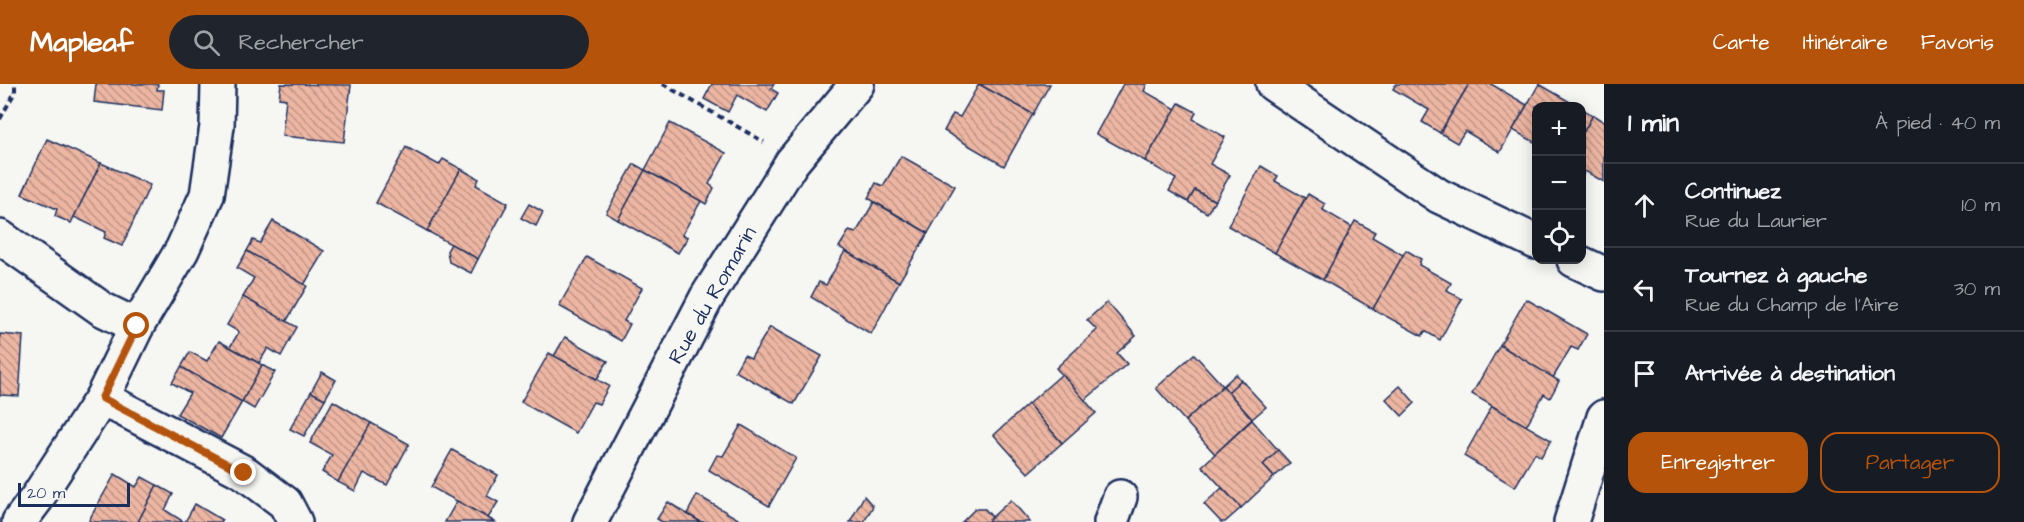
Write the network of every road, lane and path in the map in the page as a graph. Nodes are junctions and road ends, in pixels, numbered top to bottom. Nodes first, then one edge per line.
1 (15, 84) edge
2 (218, 84) edge
3 (663, 84) edge
4 (857, 84) edge
5 (1273, 84) edge
6 (0, 119) edge
7 (771, 146) dead end
8 (0, 237) edge
9 (1532, 240) edge
10 (1583, 264) edge
11 (1604, 274) edge
12 (137, 326) junction
13 (102, 398) junction
14 (1604, 417) edge
15 (19, 522) edge
16 (295, 522) edge
17 (590, 522) edge
18 (1571, 522) edge

1 - 6 path
2 - 12 street
3 - 7 path
4 - 17 street, Rue du Romarin
5 - 9 street
8 - 12 street
10 - 11 street
12 - 13 street
13 - 15 street
13 - 16 street
14 - 18 street

